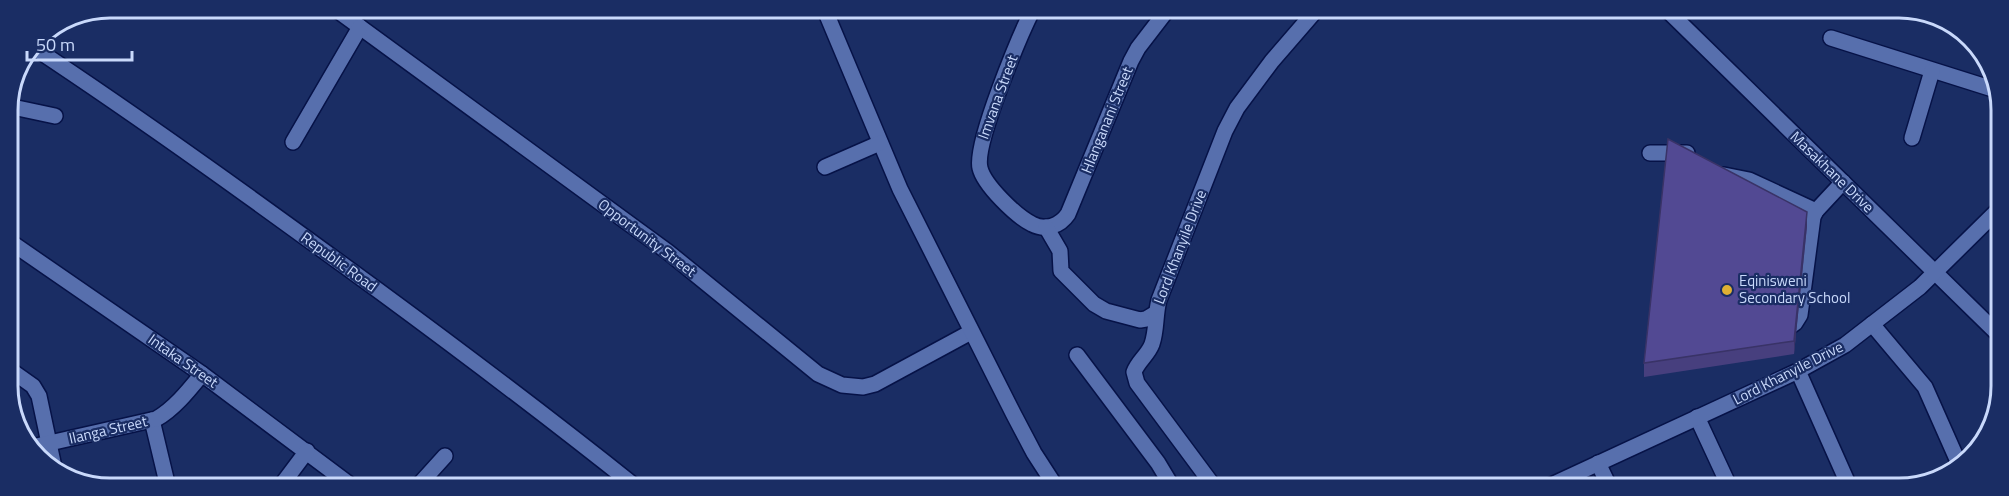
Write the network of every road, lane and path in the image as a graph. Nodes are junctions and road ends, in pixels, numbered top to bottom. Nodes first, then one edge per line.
1 (348, 18) edge
2 (828, 18) edge
3 (1028, 18) edge
4 (1161, 18) edge
5 (1309, 18) edge
6 (1675, 18) edge
7 (360, 27) junction
8 (1831, 38) dead end
9 (40, 52) edge
10 (1932, 71) junction
11 (1988, 87) edge
12 (18, 108) edge
13 (55, 116) dead end
14 (1912, 138) dead end
15 (293, 142) dead end
16 (880, 143) junction
17 (1650, 153) dead end
18 (1697, 160) edge
19 (825, 167) dead end
20 (1710, 172) edge
21 (1843, 182) junction
22 (1816, 211) junction
23 (1991, 218) edge
24 (1046, 227) junction
25 (18, 247) edge
26 (1935, 273) junction
27 (1156, 313) junction
28 (1872, 324) junction
29 (1991, 326) edge
30 (971, 332) junction
31 (1771, 338) edge
32 (1077, 355) dead end
33 (1798, 371) junction
34 (202, 374) junction
35 (18, 375) edge
36 (1697, 417) junction
37 (152, 420) junction
38 (48, 444) junction
39 (40, 445) edge
40 (307, 451) junction
41 (445, 456) dead end
42 (51, 457) edge
43 (1956, 458) edge
44 (1598, 463) junction
45 (166, 478) edge
46 (287, 478) edge
47 (342, 478) edge
48 (425, 478) edge
49 (625, 478) edge
50 (1050, 478) edge
51 (1167, 478) edge
52 (1208, 478) edge
53 (1566, 478) edge
54 (1605, 478) edge
55 (1725, 478) edge
56 (1846, 478) edge

1 - 7 street, Opportunity Street
2 - 16 street
3 - 24 street, Imvana Street
4 - 24 street, Hlanganani Street
5 - 27 street, Lord Khanyile Drive
6 - 21 street, Masakhane Drive
7 - 15 street
7 - 30 street, Opportunity Street
8 - 10 street
9 - 49 street, Republic Road
10 - 11 street
10 - 14 street
12 - 13 street
16 - 19 street
16 - 30 street
17 - 18 street
20 - 22 street
21 - 22 street
21 - 26 street, Masakhane Drive
22 - 31 street
23 - 26 street, Lord Khanyile Drive
24 - 27 street
25 - 34 street, Intaka Street
26 - 28 street, Lord Khanyile Drive
26 - 29 street, Masakhane Drive
27 - 52 street, Lord Khanyile Drive
28 - 33 street, Lord Khanyile Drive
28 - 43 street
30 - 50 street
32 - 51 street
33 - 36 street, Lord Khanyile Drive
33 - 56 street
34 - 37 street, Ilanga Street
34 - 40 street, Intaka Street
35 - 38 street
36 - 44 street, Lord Khanyile Drive
36 - 55 street
37 - 38 street, Ilanga Street
37 - 45 street
38 - 39 street, Ilanga Street
38 - 42 street
40 - 46 street
40 - 47 street, Intaka Street
41 - 48 street
44 - 53 street, Lord Khanyile Drive
44 - 54 street

